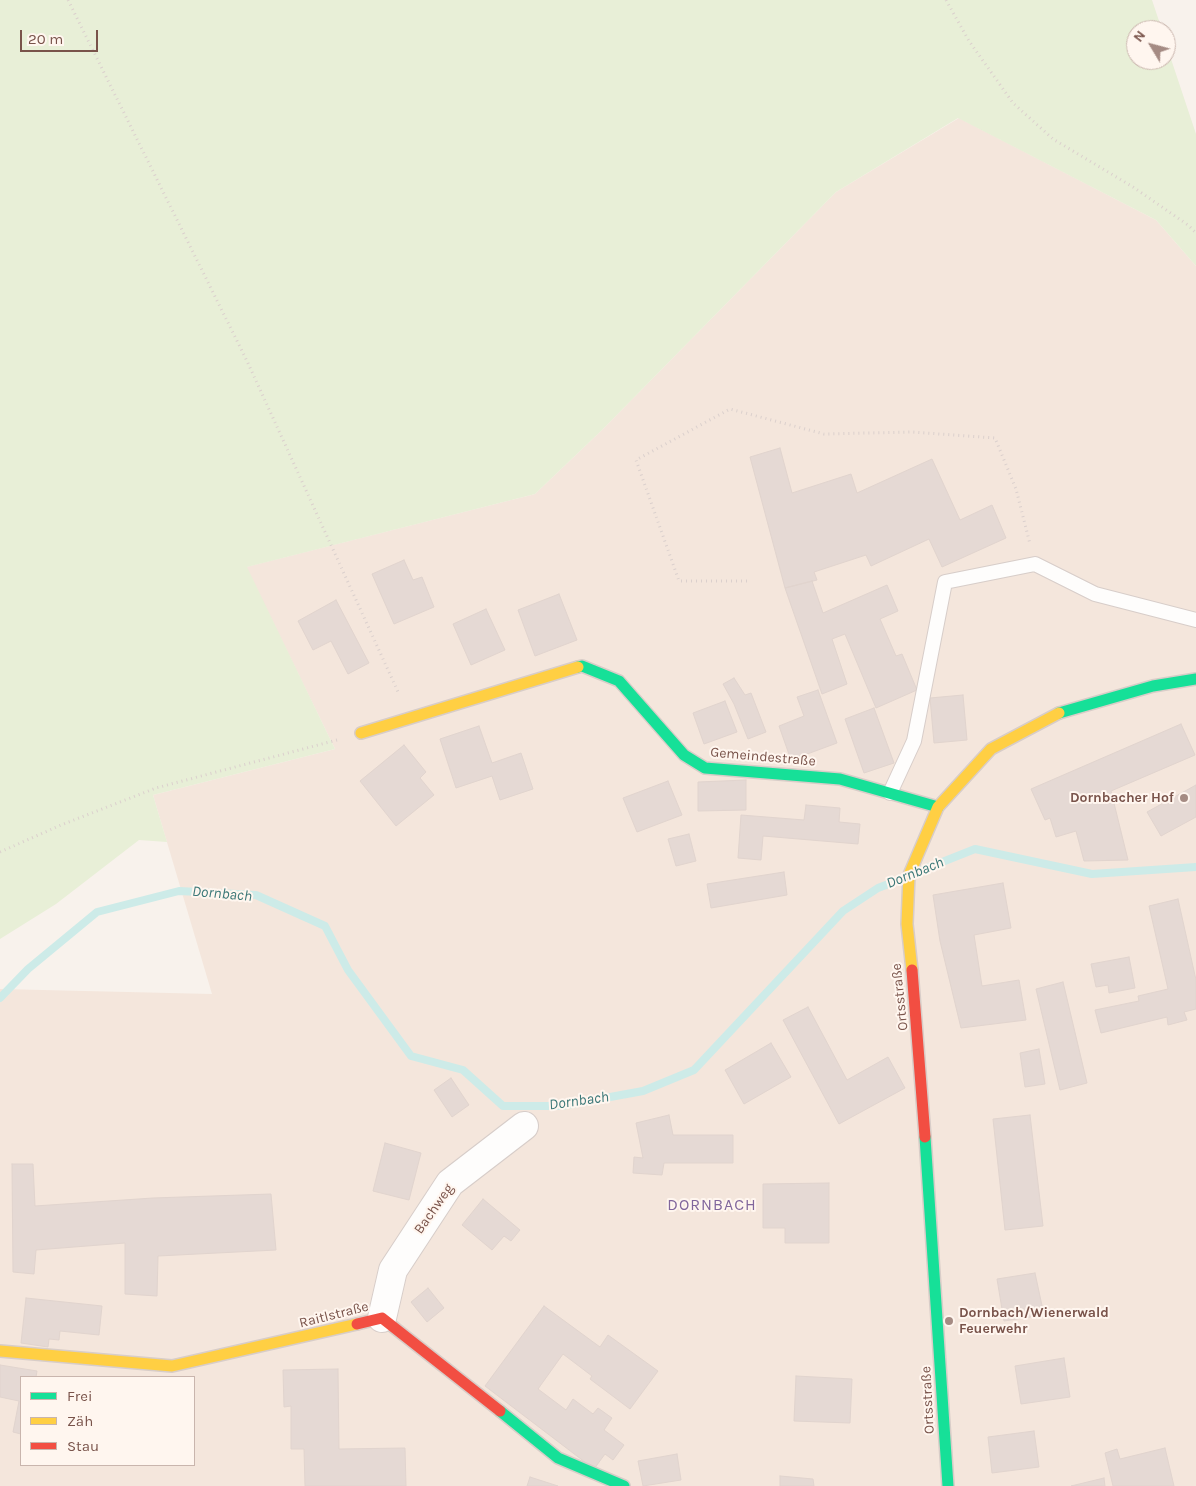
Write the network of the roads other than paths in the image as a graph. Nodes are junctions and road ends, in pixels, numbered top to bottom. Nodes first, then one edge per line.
1 (1196, 620) edge
2 (1196, 679) edge
3 (361, 733) road end
4 (890, 793) junction
5 (938, 807) junction
6 (524, 1126) dead end
7 (382, 1318) junction
8 (0, 1351) edge
9 (624, 1486) edge
10 (948, 1486) edge

1 - 4 lane
2 - 5 street, Ortsstraße
3 - 4 street, Gemeindestraße
4 - 5 street, Gemeindestraße
5 - 10 street, Ortsstraße
6 - 7 street, Bachweg
7 - 8 street, Raitlstraße
7 - 9 street, Raitlstraße

